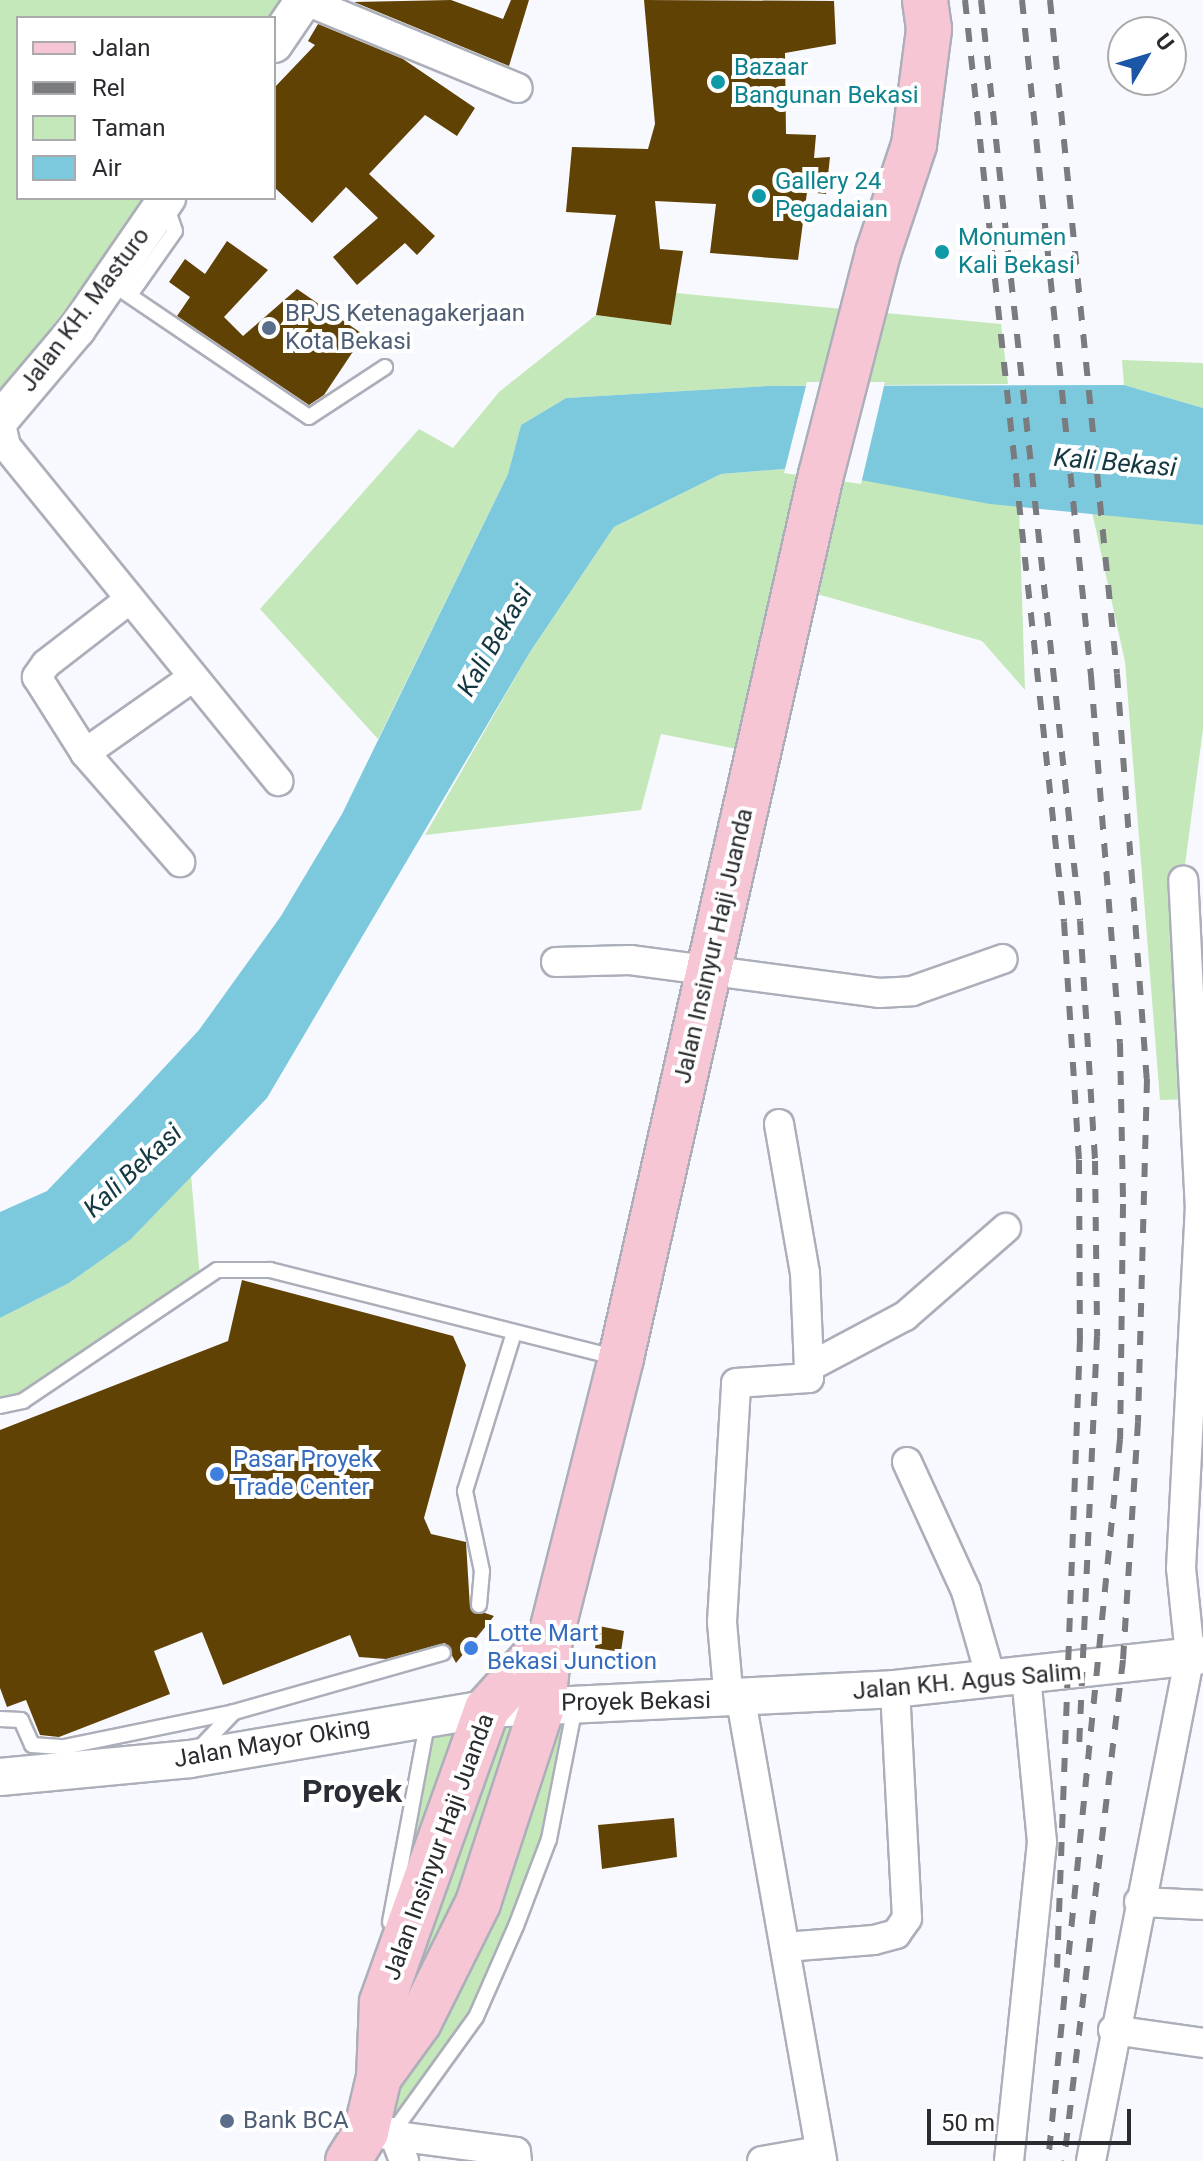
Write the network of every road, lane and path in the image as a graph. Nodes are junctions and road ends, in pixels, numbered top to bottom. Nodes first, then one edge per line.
1 (304, 0) edge
2 (899, 0) edge
3 (925, 0) edge
4 (276, 41) edge
5 (518, 88) dead end
6 (165, 200) edge
7 (878, 253) junction
8 (120, 289) junction
9 (385, 367) dead end
10 (0, 420) edge
11 (130, 599) junction
12 (193, 677) junction
13 (85, 753) junction
14 (278, 781) dead end
15 (180, 862) dead end
16 (1183, 880) dead end
17 (1003, 959) dead end
18 (556, 962) dead end
19 (710, 968) junction
20 (779, 1124) dead end
21 (1006, 1228) dead end
22 (514, 1333) junction
23 (621, 1358) junction
24 (809, 1367) junction
25 (0, 1406) edge
26 (907, 1462) dead end
27 (479, 1605) dead end
28 (550, 1639) junction
29 (443, 1653) dead end
30 (1197, 1655) edge
31 (1026, 1676) junction
32 (991, 1678) junction
33 (895, 1689) junction
34 (735, 1700) junction
35 (560, 1704) junction
36 (487, 1709) junction
37 (234, 1712) junction
38 (429, 1716) junction
39 (0, 1719) edge
40 (190, 1759) junction
41 (0, 1777) edge
42 (1139, 1902) junction
43 (1203, 1905) edge
44 (785, 1947) junction
45 (382, 2002) junction
46 (1113, 2030) junction
47 (1203, 2043) edge
48 (379, 2077) junction
49 (369, 2142) edge
50 (820, 2156) edge
51 (404, 2161) edge
52 (517, 2161) edge
53 (762, 2161) edge
54 (1009, 2161) edge
55 (1091, 2161) edge

1 - 4 street
1 - 5 street
2 - 7 main road, Jalan Insinyur Haji Juanda
3 - 7 main road, Jalan Insinyur Haji Juanda
6 - 8 street, Jalan KH. Masturo
7 - 19 main road, Jalan Insinyur Haji Juanda
8 - 9 lane
8 - 10 street, Jalan KH. Masturo
10 - 11 street
11 - 12 street
11 - 13 street
12 - 13 street
12 - 14 street
13 - 15 street
16 - 30 street
17 - 19 street
18 - 19 street
19 - 23 main road, Jalan Insinyur Haji Juanda
20 - 24 street
21 - 24 street
22 - 23 lane
22 - 25 lane
22 - 27 lane
23 - 28 main road, Jalan Insinyur Haji Juanda
24 - 34 street
26 - 32 street
28 - 35 main road, Jalan Insinyur Haji Juanda
28 - 36 main road, Jalan Insinyur Haji Juanda
29 - 37 lane
30 - 31 street, Jalan KH. Agus Salim
30 - 42 street
31 - 32 street, Jalan KH. Agus Salim
31 - 54 street
32 - 33 street, Jalan KH. Agus Salim
33 - 34 street, Jalan KH. Agus Salim
33 - 44 street
34 - 35 street, Proyek Bekasi
34 - 44 street
35 - 36 street, Jalan Mayor Oking
35 - 48 main road, Jalan Insinyur Haji Juanda
35 - 49 lane
36 - 38 street, Jalan Mayor Oking
36 - 45 main road, Jalan Insinyur Haji Juanda
37 - 39 lane
37 - 40 lane
38 - 40 street, Jalan Mayor Oking
38 - 45 lane
40 - 41 street, Jalan Mayor Oking
42 - 43 street
42 - 46 street
44 - 50 street
45 - 48 main road, Jalan Insinyur Haji Juanda
46 - 47 street
46 - 55 street
48 - 49 main road, Jalan Insinyur Haji Juanda
49 - 51 street
49 - 52 street
50 - 53 street

